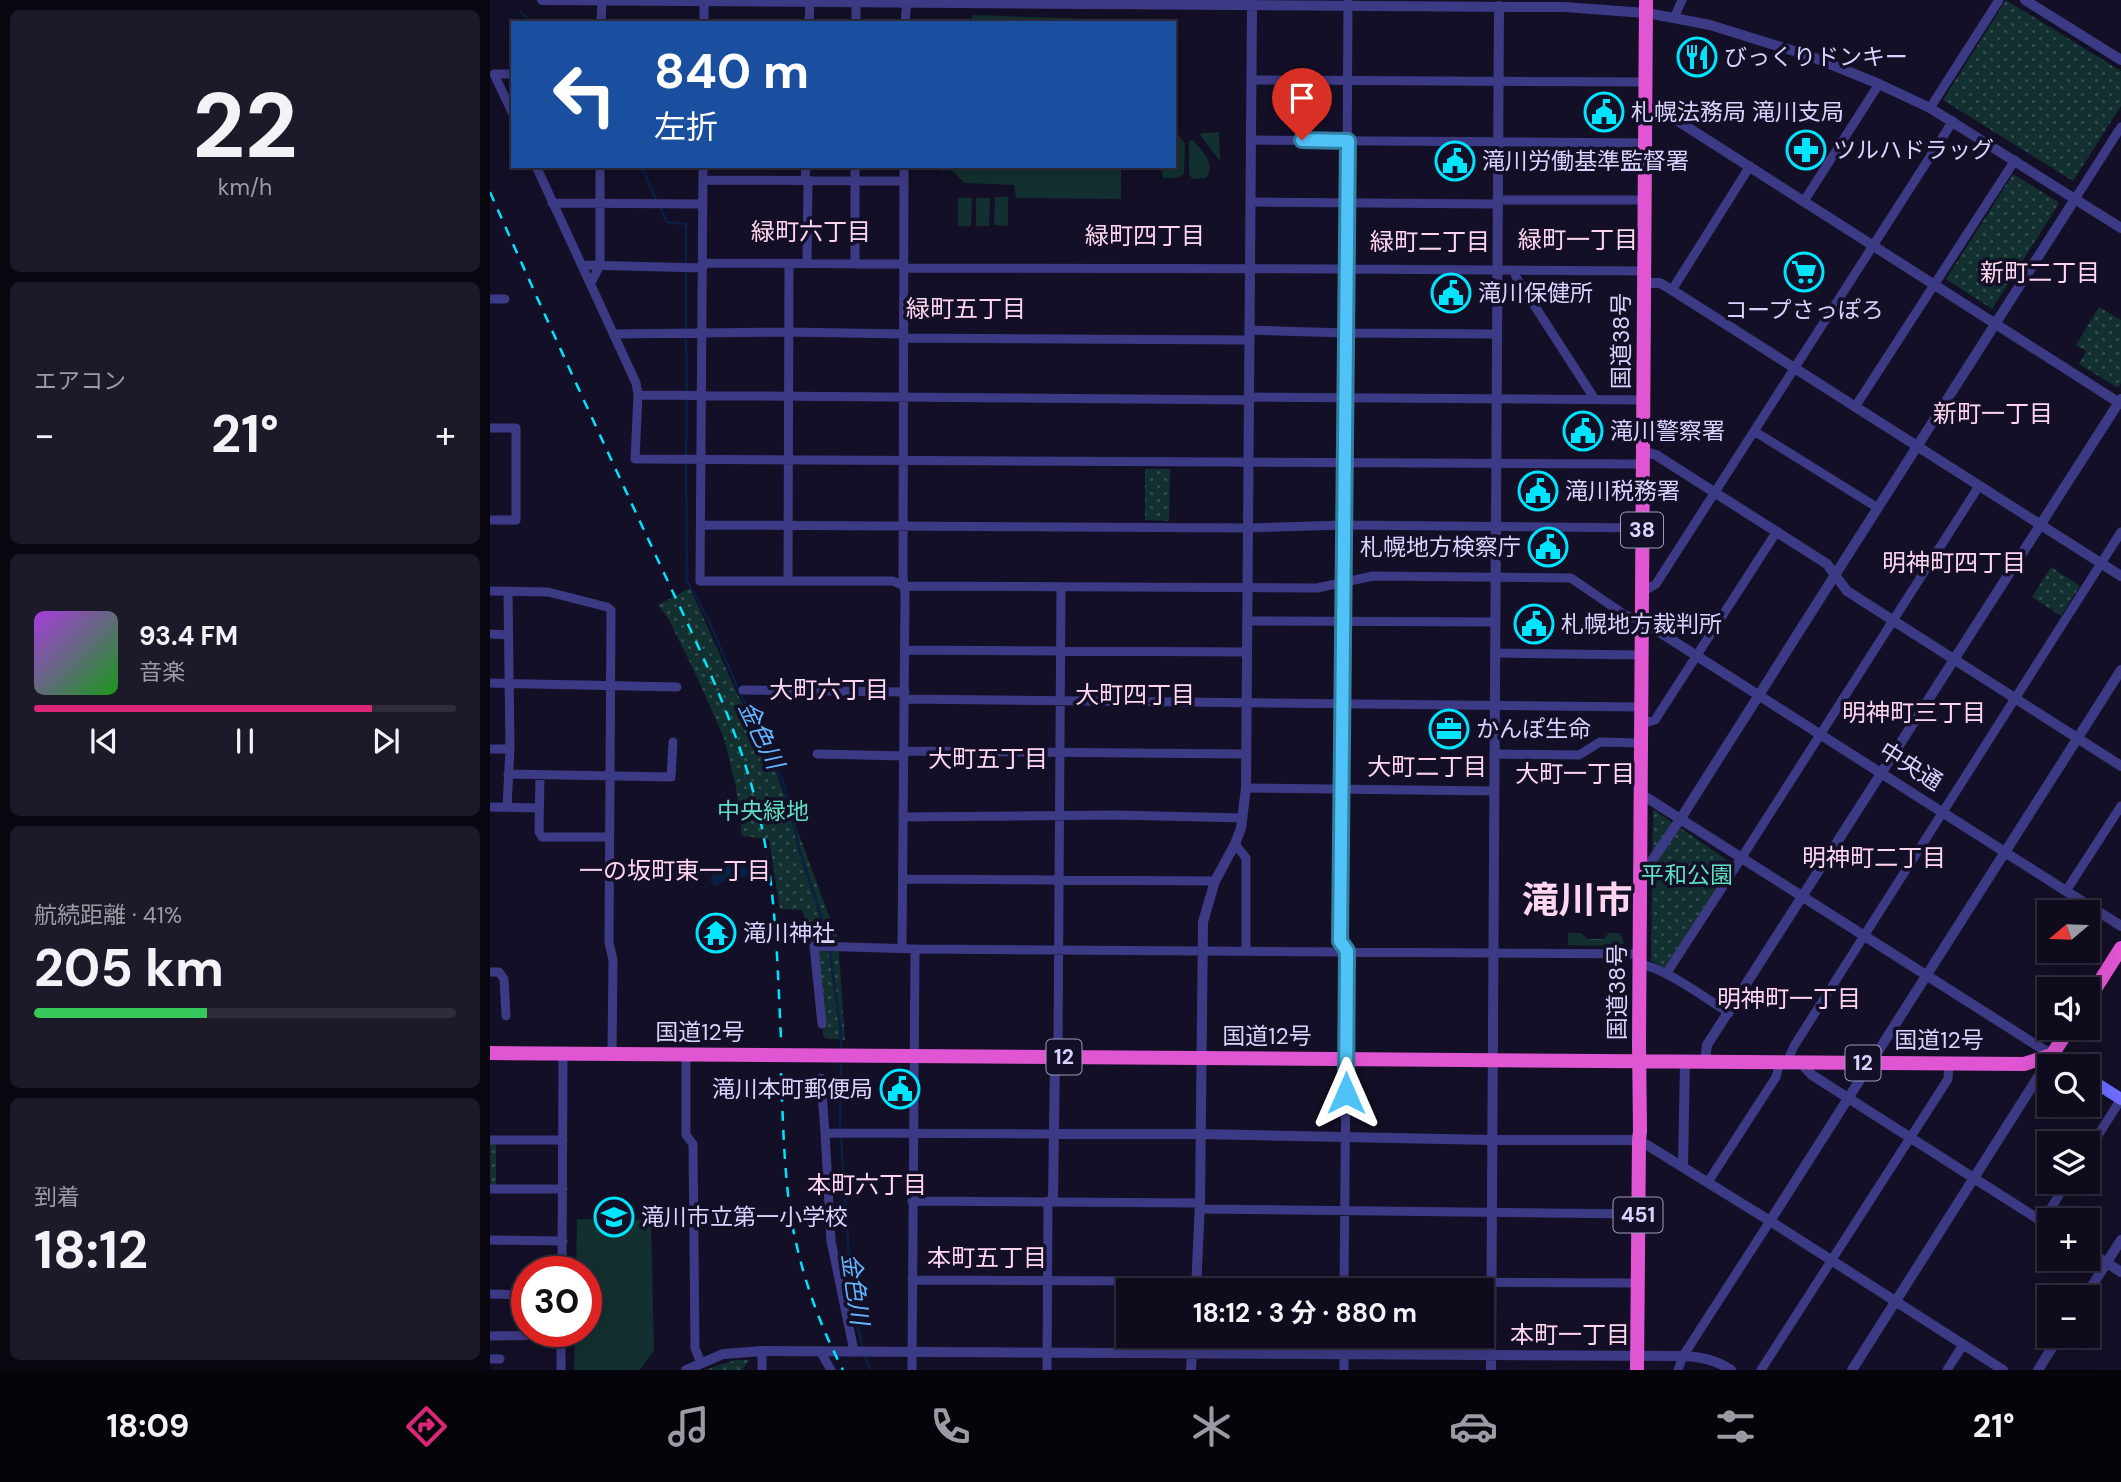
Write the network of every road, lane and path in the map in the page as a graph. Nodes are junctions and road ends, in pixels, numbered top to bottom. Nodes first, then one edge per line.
1 (542, 0) edge
2 (705, 0) edge
3 (1682, 0) edge
4 (1999, 0) edge
5 (2025, 0) edge
6 (602, 1) edge
7 (907, 1) edge
8 (810, 2) junction
9 (856, 2) junction
10 (1252, 2) edge
11 (1348, 3) edge
12 (1499, 3) edge
13 (1646, 7) edge
14 (1674, 18) junction
15 (601, 21) edge
16 (705, 21) edge
17 (809, 21) edge
18 (856, 21) edge
19 (905, 21) edge
20 (2121, 60) edge
21 (511, 74) edge
22 (1347, 79) junction
23 (1251, 80) junction
24 (1498, 82) junction
25 (1646, 82) junction
26 (1880, 84) junction
27 (1646, 105) junction
28 (1930, 108) junction
29 (511, 110) edge
30 (1953, 121) junction
31 (2121, 127) edge
32 (1250, 140) junction
33 (1348, 141) junction
34 (1498, 142) junction
35 (1645, 143) junction
36 (2015, 160) junction
37 (1750, 166) junction
38 (537, 168) edge
39 (600, 168) edge
40 (703, 168) edge
41 (806, 168) edge
42 (855, 168) edge
43 (904, 168) edge
44 (703, 180) junction
45 (807, 180) junction
46 (855, 181) junction
47 (904, 181) junction
48 (2076, 199) junction
49 (1645, 200) junction
50 (1804, 201) junction
51 (1250, 202) junction
52 (1497, 202) junction
53 (552, 203) junction
54 (600, 203) junction
55 (1347, 203) junction
56 (703, 204) junction
57 (2121, 228) edge
58 (1872, 244) junction
59 (789, 264) junction
60 (807, 264) junction
61 (855, 264) junction
62 (583, 265) junction
63 (600, 265) junction
64 (703, 266) junction
65 (904, 266) junction
66 (1346, 268) junction
67 (1249, 269) junction
68 (1498, 270) junction
69 (1514, 270) junction
70 (1644, 277) junction
71 (591, 283) junction
72 (1935, 285) junction
73 (1672, 290) junction
74 (490, 299) edge
75 (505, 299) dead end
76 (1996, 323) junction
77 (702, 332) junction
78 (789, 332) junction
79 (1346, 333) junction
80 (614, 334) junction
81 (1497, 334) junction
82 (1249, 335) junction
83 (904, 336) junction
84 (1794, 368) junction
85 (638, 395) junction
86 (702, 397) junction
87 (789, 397) junction
88 (904, 397) junction
89 (1345, 397) junction
90 (1496, 398) junction
91 (1594, 398) junction
92 (1249, 399) junction
93 (1643, 400) junction
94 (2120, 401) edge
95 (1855, 407) junction
96 (490, 428) edge
97 (1754, 431) junction
98 (1917, 446) junction
99 (1642, 458) junction
100 (701, 461) junction
101 (787, 461) junction
102 (903, 462) junction
103 (1248, 463) junction
104 (1346, 463) junction
105 (1496, 464) junction
106 (1979, 486) junction
107 (1715, 492) junction
108 (1878, 508) junction
109 (490, 520) edge
110 (701, 525) junction
111 (788, 525) junction
112 (2040, 525) junction
113 (903, 526) junction
114 (1344, 526) junction
115 (1496, 527) junction
116 (1248, 528) junction
117 (1642, 528) junction
118 (1777, 531) junction
119 (2121, 532) edge
120 (2101, 563) junction
121 (1835, 575) junction
122 (2121, 576) edge
123 (1495, 577) junction
124 (788, 581) junction
125 (1344, 583) junction
126 (904, 586) junction
127 (1061, 587) junction
128 (1248, 588) junction
129 (490, 591) edge
130 (508, 592) junction
131 (1642, 592) junction
132 (1893, 620) junction
133 (1247, 621) junction
134 (1642, 621) junction
135 (1343, 622) junction
136 (1495, 622) junction
137 (490, 634) edge
138 (508, 635) junction
139 (905, 650) junction
140 (1061, 652) junction
141 (1247, 652) junction
142 (1495, 653) junction
143 (1642, 655) junction
144 (1698, 655) junction
145 (1954, 660) junction
146 (2121, 670) edge
147 (490, 683) edge
148 (508, 684) junction
149 (610, 685) junction
150 (677, 687) dead end
151 (743, 690) dead end
152 (1759, 694) junction
153 (905, 696) junction
154 (2015, 698) junction
155 (1060, 701) junction
156 (1247, 702) junction
157 (1344, 705) junction
158 (1495, 706) junction
159 (1641, 707) junction
160 (1641, 724) junction
161 (1821, 734) junction
162 (2077, 738) junction
163 (673, 742) dead end
164 (1641, 743) junction
165 (490, 749) edge
166 (510, 749) junction
167 (904, 753) junction
168 (1061, 753) junction
169 (817, 754) dead end
170 (1246, 754) junction
171 (1494, 754) junction
172 (2121, 765) edge
173 (1882, 773) junction
174 (508, 774) junction
175 (540, 775) junction
176 (610, 776) junction
177 (1246, 789) junction
178 (1343, 790) junction
179 (1494, 791) junction
180 (1641, 794) junction
181 (2121, 806) edge
182 (490, 807) edge
183 (507, 807) junction
184 (539, 808) junction
185 (1943, 812) junction
186 (1060, 816) junction
187 (903, 817) junction
188 (1243, 817) junction
189 (1681, 818) junction
190 (610, 837) junction
191 (1235, 844) junction
192 (2005, 852) junction
193 (1742, 857) junction
194 (1640, 878) junction
195 (903, 879) junction
196 (1059, 879) junction
197 (1215, 881) junction
198 (2066, 891) junction
199 (1803, 896) junction
200 (2121, 926) edge
201 (1865, 935) junction
202 (902, 948) junction
203 (2121, 948) edge
204 (915, 949) junction
205 (1059, 949) junction
206 (1246, 950) junction
207 (1202, 951) junction
208 (1347, 951) junction
209 (1492, 953) junction
210 (1640, 959) junction
211 (490, 972) edge
212 (1666, 974) junction
213 (1927, 975) junction
214 (2100, 981) edge
215 (1729, 1013) junction
216 (506, 1016) dead end
217 (822, 1024) dead end
218 (490, 1053) edge
219 (564, 1053) junction
220 (612, 1054) junction
221 (685, 1054) junction
222 (2050, 1054) edge
223 (913, 1056) junction
224 (1055, 1057) junction
225 (1200, 1058) junction
226 (1346, 1059) junction
227 (1492, 1060) junction
228 (2037, 1060) edge
229 (1639, 1061) junction
230 (1685, 1061) junction
231 (1705, 1061) junction
232 (1789, 1062) junction
233 (1870, 1063) junction
234 (1949, 1063) junction
235 (821, 1078) dead end
236 (2037, 1079) edge
237 (2100, 1086) edge
238 (1848, 1098) junction
239 (2121, 1099) edge
240 (2100, 1132) edge
241 (825, 1133) junction
242 (914, 1133) junction
243 (1054, 1134) junction
244 (1200, 1134) junction
245 (1910, 1137) junction
246 (1346, 1138) junction
247 (490, 1140) edge
248 (563, 1140) junction
249 (1492, 1140) junction
250 (1639, 1140) junction
251 (1683, 1166) junction
252 (1975, 1179) junction
253 (1708, 1182) junction
254 (490, 1189) edge
255 (563, 1189) junction
256 (912, 1201) junction
257 (1051, 1201) junction
258 (1200, 1206) junction
259 (1345, 1210) junction
260 (1491, 1211) junction
261 (1638, 1214) junction
262 (2037, 1218) edge
263 (1770, 1221) junction
264 (490, 1240) edge
265 (2121, 1240) edge
266 (563, 1241) junction
267 (563, 1256) edge
268 (2100, 1259) edge
269 (1831, 1260) junction
270 (2106, 1263) junction
271 (2121, 1272) edge
272 (1197, 1278) edge
273 (1344, 1278) edge
274 (1491, 1278) edge
275 (912, 1280) junction
276 (1047, 1280) junction
277 (1116, 1282) edge
278 (1494, 1283) edge
279 (1638, 1283) junction
280 (2092, 1285) edge
281 (490, 1294) edge
282 (511, 1295) edge
283 (1896, 1302) junction
284 (511, 1335) edge
285 (490, 1336) edge
286 (1963, 1345) junction
287 (561, 1347) edge
288 (1192, 1348) edge
289 (1343, 1348) edge
290 (1490, 1348) edge
291 (2052, 1348) edge
292 (762, 1351) junction
293 (820, 1351) junction
294 (854, 1351) junction
295 (912, 1351) junction
296 (1048, 1352) junction
297 (1192, 1352) junction
298 (1343, 1353) junction
299 (1490, 1356) junction
300 (1684, 1356) junction
301 (701, 1363) junction
302 (1637, 1363) edge
303 (561, 1370) edge
304 (686, 1370) edge
305 (762, 1370) edge
306 (831, 1370) edge
307 (912, 1370) edge
308 (1047, 1370) edge
309 (1191, 1370) edge
310 (1343, 1370) edge
311 (1490, 1370) edge
312 (1678, 1370) edge
313 (1731, 1370) edge
314 (1761, 1370) edge
315 (1852, 1370) edge
316 (1947, 1370) edge
317 (2003, 1370) edge
318 (2038, 1370) edge

1 - 6 street
2 - 6 street
2 - 8 street
2 - 16 street
3 - 14 street
4 - 28 street
5 - 20 street
6 - 15 street
7 - 9 street
7 - 10 street
7 - 19 street
8 - 9 street
8 - 17 street
9 - 18 street
10 - 11 street
10 - 23 street
11 - 12 street
11 - 22 street
12 - 13 street
12 - 24 street
13 - 14 street
13 - 25 highway, 国道38号 / 38
14 - 26 street
21 - 29 street
22 - 23 street
22 - 24 street
22 - 33 street
23 - 32 street
24 - 25 street
24 - 34 street
25 - 27 highway, 国道38号 / 38
26 - 28 street
26 - 50 street
27 - 35 highway, 国道38号 / 38
27 - 37 street
28 - 30 street
30 - 36 street
30 - 58 street
31 - 48 street
32 - 33 street
32 - 51 street
33 - 34 street
33 - 55 street
34 - 35 street
34 - 52 street
35 - 49 highway, 国道38号 / 38
36 - 48 street
36 - 72 street
37 - 50 street
37 - 73 street
38 - 53 street
39 - 54 street
40 - 44 street
41 - 45 street
42 - 46 street
43 - 47 street
44 - 45 street
44 - 56 street
45 - 46 street
45 - 60 street
46 - 47 street
46 - 61 street
47 - 65 street
48 - 57 street
48 - 76 street
49 - 52 street
49 - 70 highway, 国道38号 / 38
50 - 58 street
51 - 55 street
51 - 67 street
52 - 55 street
52 - 68 street
53 - 54 street
53 - 62 street
54 - 56 street
54 - 63 street
55 - 66 street
56 - 64 street
58 - 72 street
58 - 84 street
59 - 60 street
59 - 64 street
59 - 78 street
60 - 61 street
61 - 65 street
62 - 63 street
62 - 71 street
63 - 64 street
63 - 71 street
64 - 77 street
65 - 67 street
65 - 83 street
66 - 67 street
66 - 68 street
66 - 79 street
67 - 82 street
68 - 69 street
68 - 81 street
69 - 70 street
69 - 91 street
70 - 73 street
70 - 93 highway, 国道38号 / 38
71 - 80 street
72 - 76 street
72 - 95 street
73 - 84 street
74 - 75 street
76 - 94 street
76 - 98 street
77 - 78 street
77 - 80 street
77 - 86 street
78 - 83 street
78 - 87 street
79 - 81 street
79 - 82 street
79 - 89 street
80 - 85 street
81 - 90 street
82 - 83 street
82 - 92 street
83 - 88 street
84 - 95 street
84 - 97 street
85 - 86 street
85 - 100 street
86 - 87 street
86 - 100 street
87 - 88 street
87 - 101 street
88 - 92 street
88 - 102 street
89 - 90 street
89 - 92 street
89 - 104 street
90 - 91 street
90 - 105 street
91 - 93 street
92 - 103 street
93 - 99 highway, 国道38号 / 38
94 - 112 street
95 - 98 street
96 - 109 street
97 - 107 street
97 - 108 street
98 - 106 street
98 - 108 street
99 - 105 street
99 - 107 street
99 - 117 highway, 国道38号 / 38
100 - 101 street
100 - 110 street
101 - 102 street
101 - 111 street
102 - 103 street
102 - 113 street
103 - 104 street
103 - 116 street
104 - 105 street
104 - 114 street
105 - 115 street
106 - 112 street
106 - 132 street
107 - 118 street
107 - 131 street
108 - 121 street
110 - 111 street
110 - 124 street
111 - 113 street
111 - 124 street
112 - 120 street
112 - 145 street
113 - 116 street
113 - 126 street
114 - 115 street
114 - 116 street
114 - 125 street
115 - 117 street
115 - 123 street
116 - 128 street
117 - 131 highway, 国道38号 / 38
118 - 121 street
118 - 144 street
119 - 120 street
120 - 122 street
120 - 154 street
121 - 132 street
121 - 152 street
123 - 125 street
123 - 134 street
123 - 136 street
124 - 126 street
125 - 128 street
125 - 135 street
126 - 127 street
126 - 139 street
127 - 128 street
127 - 140 street
128 - 133 street
129 - 130 street
130 - 138 street
130 - 149 street
131 - 134 highway, 国道38号 / 38
132 - 145 street
132 - 161 street
133 - 135 street
133 - 141 street
134 - 143 highway, 国道38号 / 38
134 - 144 street, 中央通
135 - 136 street
135 - 157 street
136 - 142 street
137 - 138 street
138 - 148 street
139 - 140 street
139 - 153 street
140 - 141 street
140 - 155 street
141 - 156 street
142 - 143 street
142 - 158 street
143 - 159 highway, 国道38号 / 38
144 - 152 street, 中央通
144 - 160 street
145 - 154 street
145 - 173 street
146 - 162 street
147 - 148 street
148 - 149 street
148 - 166 street
149 - 150 street
149 - 176 street
151 - 153 street
152 - 161 street, 中央通
152 - 189 street
153 - 155 street
153 - 167 street
154 - 162 street
154 - 185 street
155 - 156 street
155 - 168 street
156 - 157 street
156 - 170 street
157 - 158 street
157 - 178 street
158 - 159 street
158 - 171 street
159 - 160 highway, 国道38号 / 38
160 - 164 highway, 国道38号 / 38
161 - 173 street, 中央通
161 - 193 street
162 - 172 street
162 - 192 street
163 - 176 street
164 - 171 street
164 - 180 highway, 国道38号 / 38
165 - 166 street
166 - 174 street
167 - 168 street
167 - 169 street
167 - 187 street
168 - 170 street
168 - 186 street
170 - 177 street
171 - 179 street
173 - 185 street, 中央通
173 - 199 street
174 - 175 street
174 - 183 street
175 - 176 street
175 - 184 street
176 - 190 street
177 - 178 street
177 - 188 street
178 - 179 street
178 - 208 street
179 - 209 street
180 - 189 street
180 - 194 highway, 国道38号 / 38
181 - 198 street
182 - 183 street
183 - 184 street
184 - 190 street
185 - 192 street, 中央通
185 - 201 street
186 - 187 street
186 - 188 street
186 - 196 street
187 - 195 street
188 - 191 street
189 - 193 street
189 - 194 street
190 - 220 street
191 - 197 street
191 - 206 street
192 - 198 street, 中央通
192 - 213 street
193 - 199 street
193 - 212 street
194 - 210 highway, 国道38号 / 38
195 - 196 street
195 - 202 street
196 - 197 street
196 - 205 street
197 - 207 street
198 - 200 street, 中央通
199 - 201 street
199 - 215 street
201 - 213 street
201 - 232 street
202 - 204 street
202 - 217 street
203 - 214 highway
204 - 205 street
204 - 223 street
205 - 207 street
205 - 224 street
206 - 207 street
206 - 208 street
207 - 225 street
208 - 209 street
208 - 226 street
209 - 210 street
209 - 227 street
210 - 212 street
210 - 229 highway, 国道38号 / 38
211 - 216 street
212 - 215 street
213 - 222 street
213 - 233 street
215 - 231 street
218 - 219 highway, 国道12号 / 12
219 - 220 highway, 国道12号 / 12
219 - 248 street
220 - 221 highway, 国道12号 / 12
221 - 223 highway, 国道12号 / 12
221 - 301 street
223 - 224 highway, 国道12号 / 12
223 - 242 street
224 - 225 highway, 国道12号 / 12
224 - 243 street
225 - 226 highway, 国道12号 / 12
225 - 244 street
226 - 227 highway, 国道12号 / 12
226 - 246 street
227 - 229 highway, 国道12号 / 12
227 - 249 street
228 - 234 highway, 国道12号 / 12
229 - 230 highway, 国道12号 / 12
229 - 250 highway, 451
230 - 231 highway, 国道12号 / 12
230 - 251 street
231 - 232 highway, 国道12号 / 12
232 - 233 highway, 国道12号 / 12
232 - 238 street
232 - 253 street
233 - 234 highway, 国道12号 / 12
233 - 238 street
234 - 245 street
235 - 241 street
236 - 252 street
237 - 239 main road
238 - 245 street
238 - 263 street
239 - 240 street
241 - 242 street
241 - 294 street
242 - 243 street
242 - 256 street
243 - 244 street
243 - 257 street
244 - 246 street
244 - 258 street
245 - 252 street
245 - 269 street
246 - 249 street
246 - 259 street
247 - 248 street
248 - 255 street
249 - 250 street
249 - 260 street
250 - 251 street
250 - 261 highway, 451
251 - 253 street
252 - 262 street
252 - 283 street
253 - 263 street
254 - 255 street
255 - 266 street
256 - 257 street
256 - 275 street
257 - 258 street
257 - 276 street
258 - 259 street
258 - 272 street
259 - 260 street
259 - 273 street
260 - 261 street
260 - 274 street
261 - 279 highway, 451
263 - 269 street
263 - 300 street
264 - 266 street
265 - 270 street
266 - 267 street
268 - 270 street
269 - 283 street
269 - 314 street
270 - 271 street
270 - 280 street
275 - 276 street
275 - 295 street
276 - 277 street
276 - 296 street
278 - 279 street
279 - 302 highway, 451
281 - 282 street
283 - 286 street
283 - 315 street
284 - 285 street
286 - 316 street
286 - 317 street
287 - 303 street
288 - 297 street
289 - 298 street
290 - 299 street
291 - 318 street
292 - 293 street
292 - 301 street
292 - 305 street
293 - 294 street
293 - 306 street
294 - 295 street
295 - 296 street
295 - 307 street
296 - 297 street
296 - 308 street
297 - 298 street
297 - 309 street
298 - 299 street
298 - 310 street
299 - 302 street
299 - 311 street
300 - 302 street
300 - 312 street
300 - 313 street
301 - 304 street

